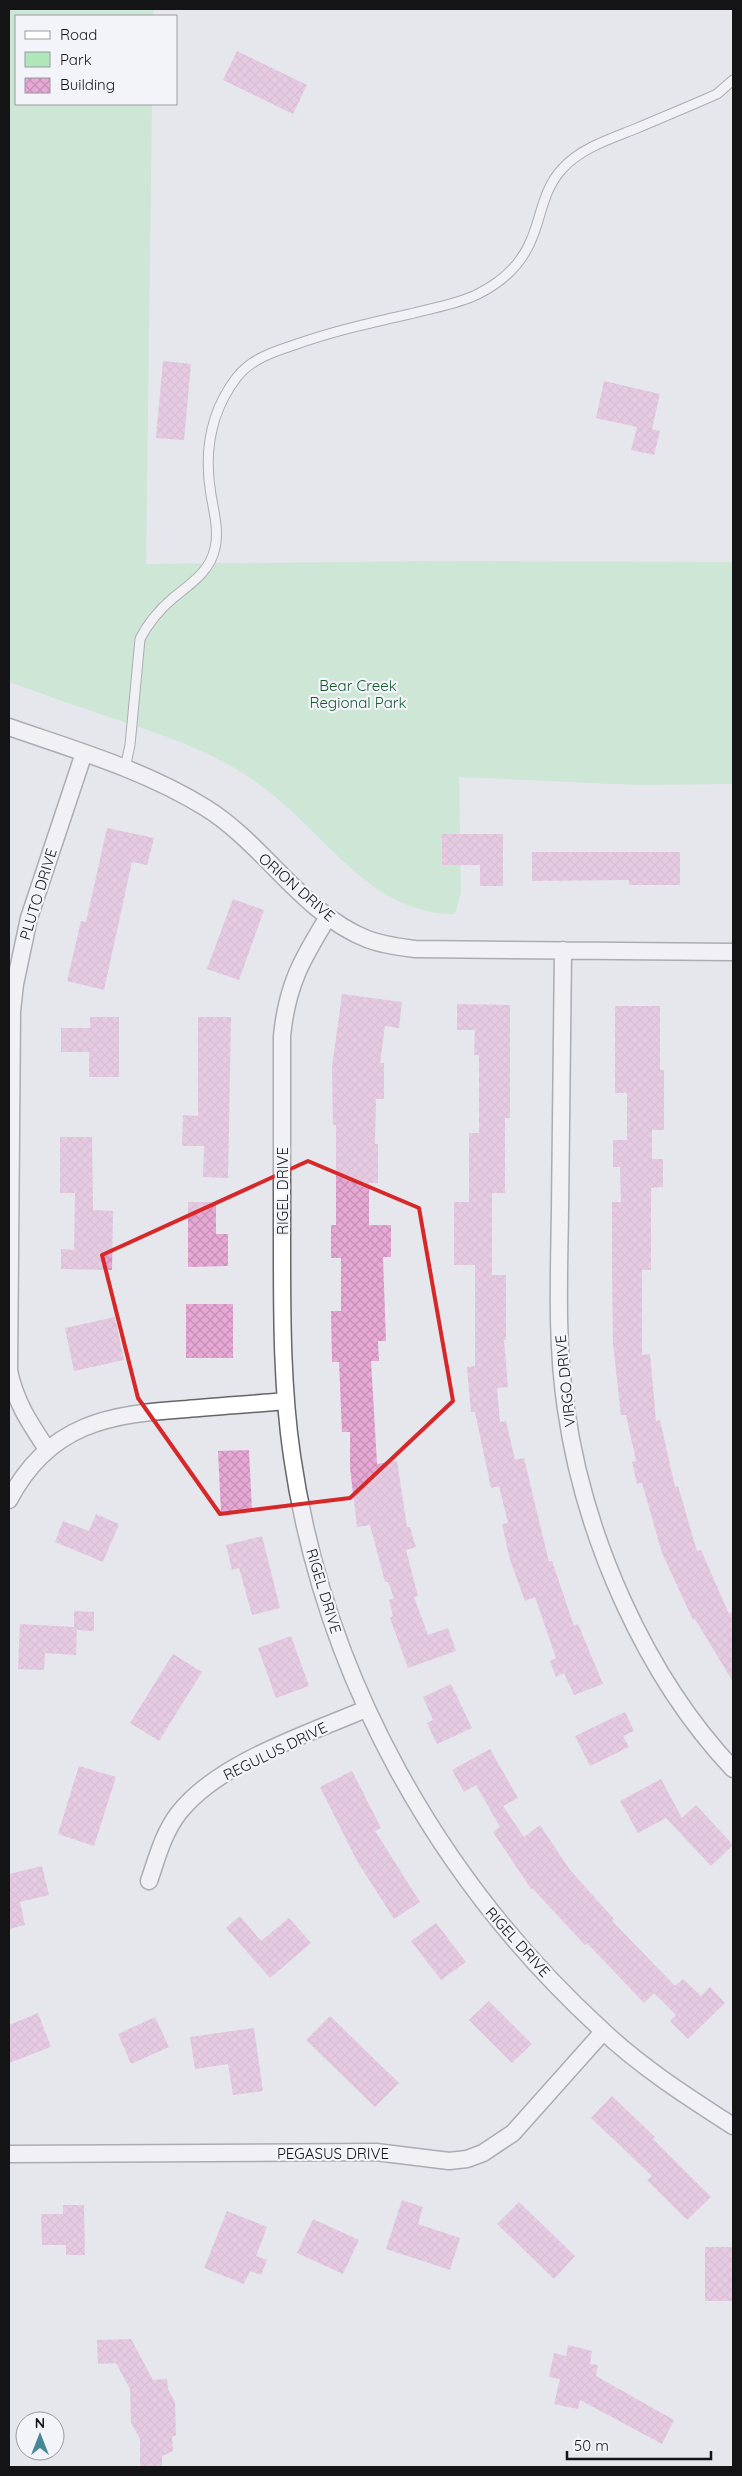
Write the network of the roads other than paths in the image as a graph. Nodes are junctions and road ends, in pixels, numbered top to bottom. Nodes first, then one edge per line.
1 (733, 80) edge
2 (9, 727) edge
3 (84, 753) junction
4 (126, 768) junction
5 (328, 917) junction
6 (563, 950) junction
7 (733, 952) edge
8 (286, 1401) junction
9 (47, 1449) junction
10 (9, 1500) edge
11 (366, 1708) junction
12 (733, 1769) edge
13 (149, 1880) dead end
14 (603, 2032) junction
15 (733, 2126) edge
16 (9, 2154) edge

1 - 4 lane
2 - 3 street, ORION DRIVE
3 - 4 street, ORION DRIVE
3 - 9 street, PLUTO DRIVE
4 - 5 street, ORION DRIVE
5 - 6 street, ORION DRIVE
5 - 8 street, RIGEL DRIVE
6 - 7 street, ORION DRIVE
6 - 12 street, VIRGO DRIVE
8 - 9 street
8 - 11 street, RIGEL DRIVE
9 - 10 street
11 - 13 street, REGULUS DRIVE
11 - 14 street, RIGEL DRIVE
14 - 15 street, RIGEL DRIVE
14 - 16 street, PEGASUS DRIVE

